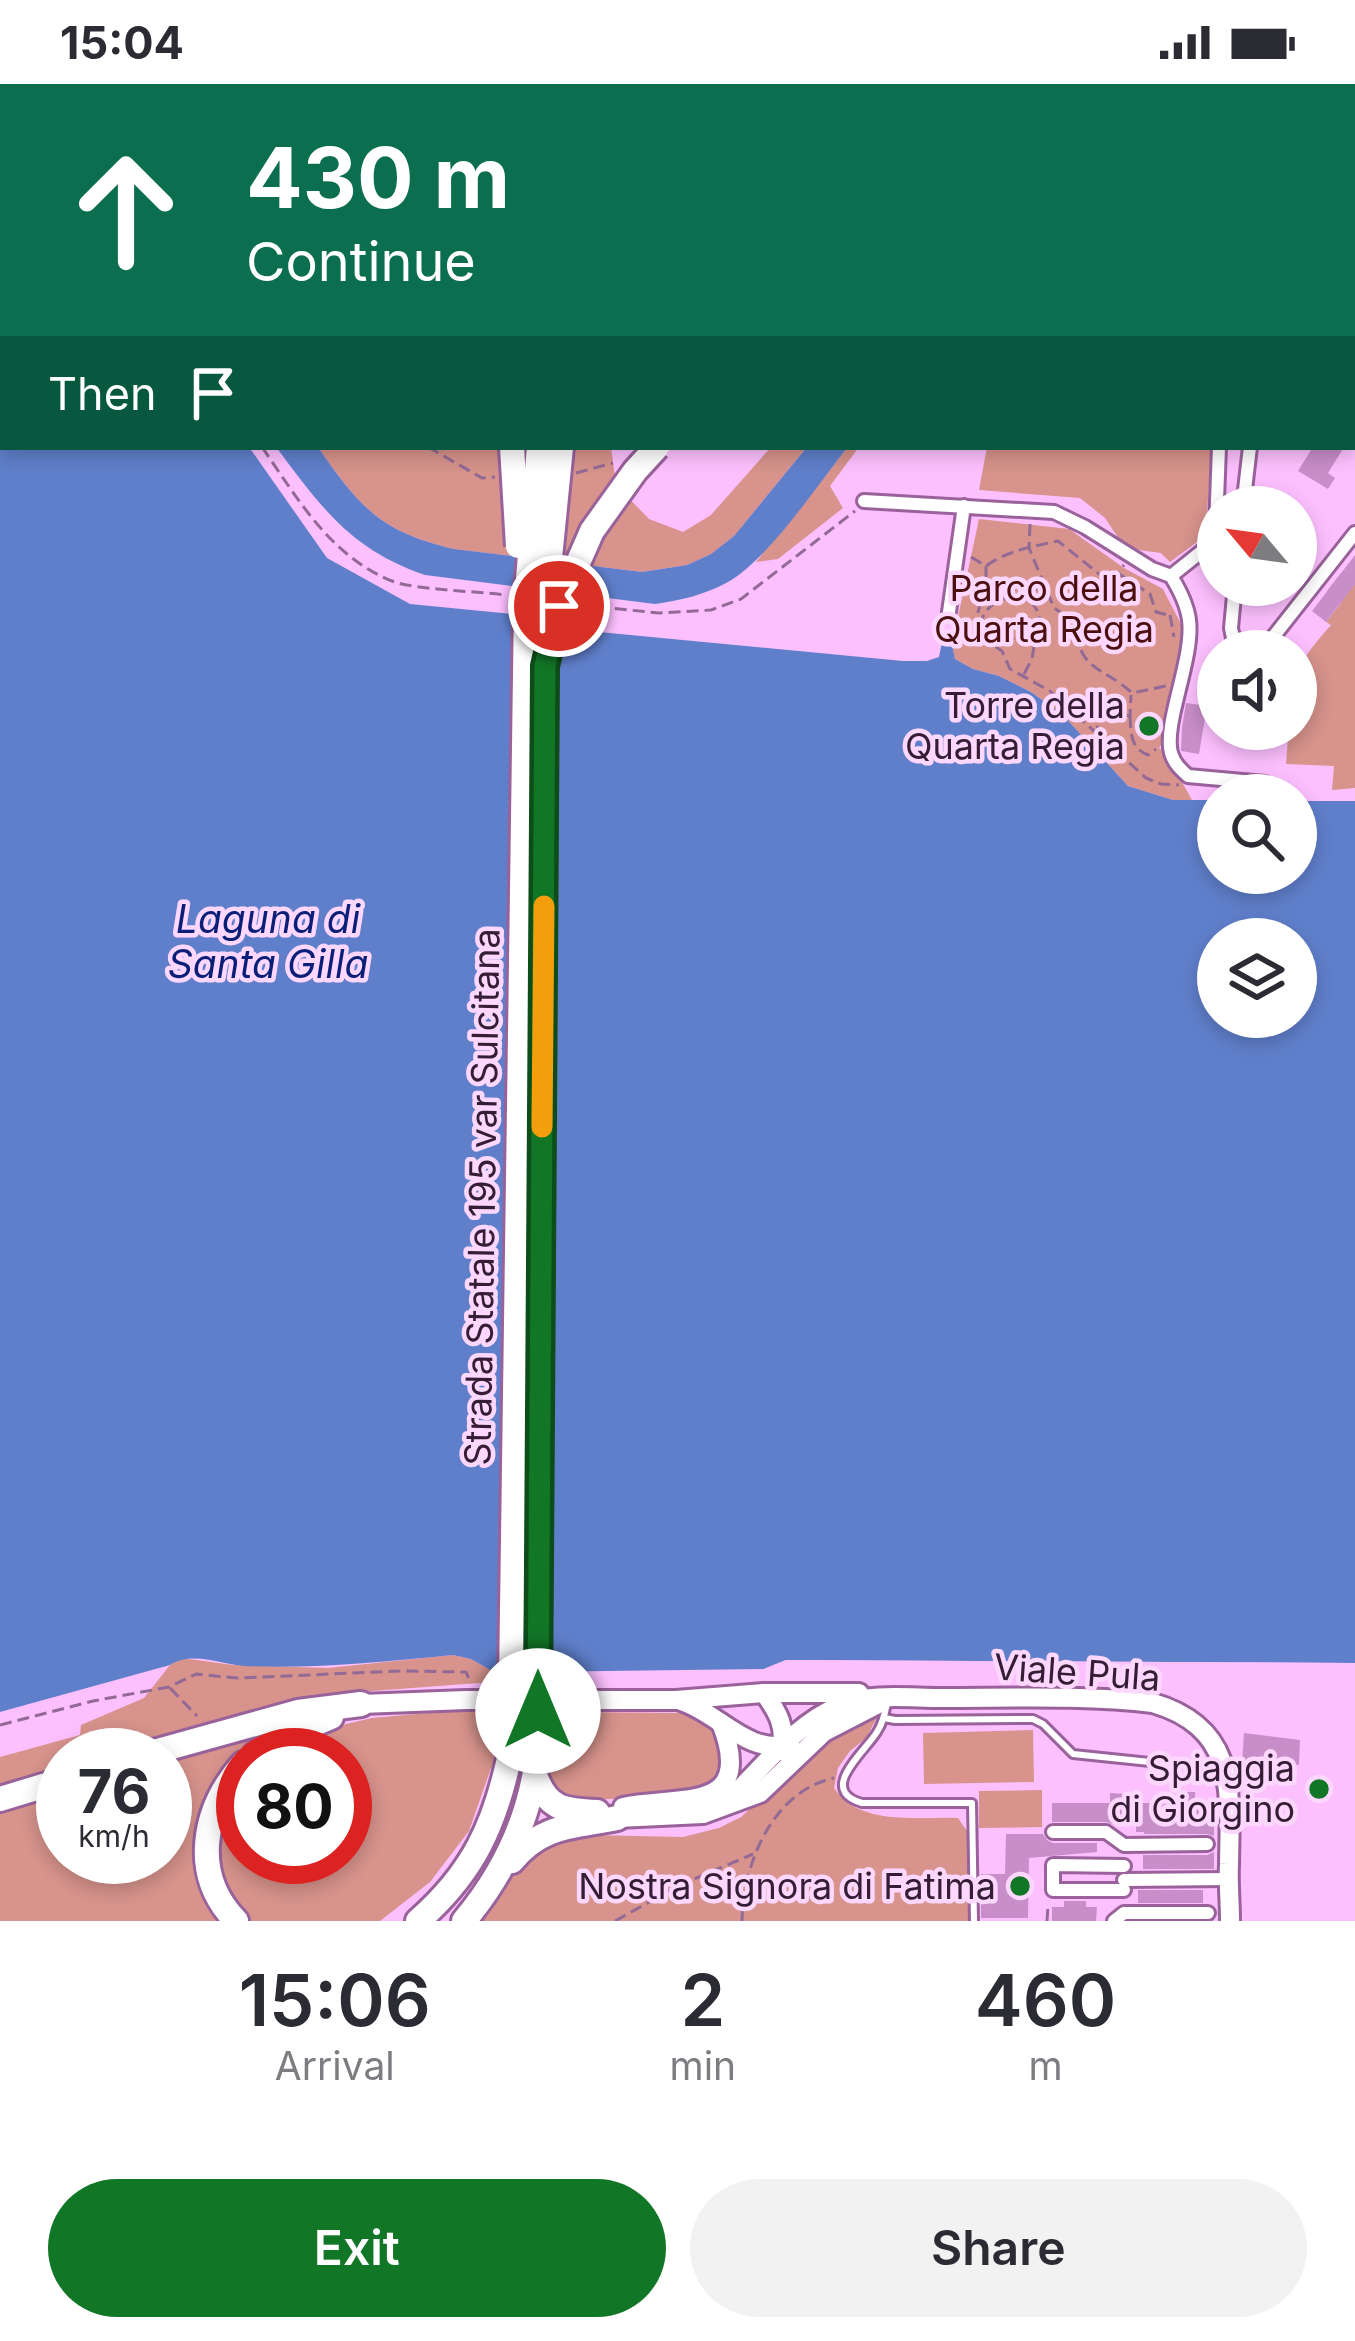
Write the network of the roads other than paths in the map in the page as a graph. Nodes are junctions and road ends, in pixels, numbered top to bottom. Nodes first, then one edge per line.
1 (512, 450) edge
2 (539, 450) edge
3 (560, 450) edge
4 (655, 450) edge
5 (1220, 450) edge
6 (1250, 450) edge
7 (1246, 486) edge
8 (864, 501) dead end
9 (964, 506) junction
10 (1355, 533) edge
11 (1171, 576) junction
12 (526, 603) junction
13 (949, 612) dead end
14 (1279, 630) edge
15 (545, 666) junction
16 (1197, 777) edge
17 (764, 1693) junction
18 (676, 1700) junction
19 (361, 1704) junction
20 (881, 1704) junction
21 (854, 1716) junction
22 (721, 1723) junction
23 (303, 1728) edge
24 (192, 1741) edge
25 (783, 1747) junction
26 (1169, 1763) dead end
27 (536, 1767) junction
28 (36, 1788) edge
29 (746, 1798) junction
30 (0, 1799) edge
31 (216, 1805) edge
32 (723, 1806) junction
33 (607, 1815) junction
34 (1053, 1832) dead end
35 (1207, 1844) dead end
36 (1124, 1845) junction
37 (1124, 1879) junction
38 (1229, 1879) junction
39 (483, 1898) junction
40 (1208, 1913) dead end
41 (1119, 1917) edge
42 (1150, 1917) edge
43 (236, 1921) edge
44 (418, 1921) edge
45 (464, 1921) edge
46 (974, 1921) edge
47 (1230, 1921) edge

1 - 12 highway, bridge
2 - 12 highway, Strada Statale 195 var Sulcitana, bridge
3 - 15 highway, Strada Statale 195 var Sulcitana, bridge
4 - 15 highway, bridge
5 - 11 street
6 - 7 street
8 - 9 street
9 - 11 street
9 - 13 street
10 - 14 street
11 - 16 street
12 - 44 highway, Strada Statale 195 var Sulcitana, bridge
15 - 27 highway, Strada Statale 195 var Sulcitana, bridge
17 - 18 street, Viale Pula
17 - 20 street, Viale Pula
17 - 25 street
18 - 19 street, Viale Pula
18 - 22 street
19 - 23 highway
19 - 24 highway
20 - 21 street
20 - 25 street
20 - 26 lane
20 - 38 street, Viale Pula
20 - 46 lane
21 - 25 street
21 - 29 street
22 - 25 street
22 - 33 street
25 - 29 street
25 - 32 street
27 - 33 highway
27 - 39 highway, Strada Statale 195 var Sulcitana
28 - 30 highway
29 - 32 street
31 - 43 highway
32 - 33 street
33 - 39 highway
34 - 36 street
35 - 36 street
36 - 37 street
37 - 37 street
37 - 38 street
37 - 41 street
38 - 47 street, Viale Pula
39 - 45 highway, Strada Statale 195 var Sulcitana
40 - 42 street
41 - 42 street

